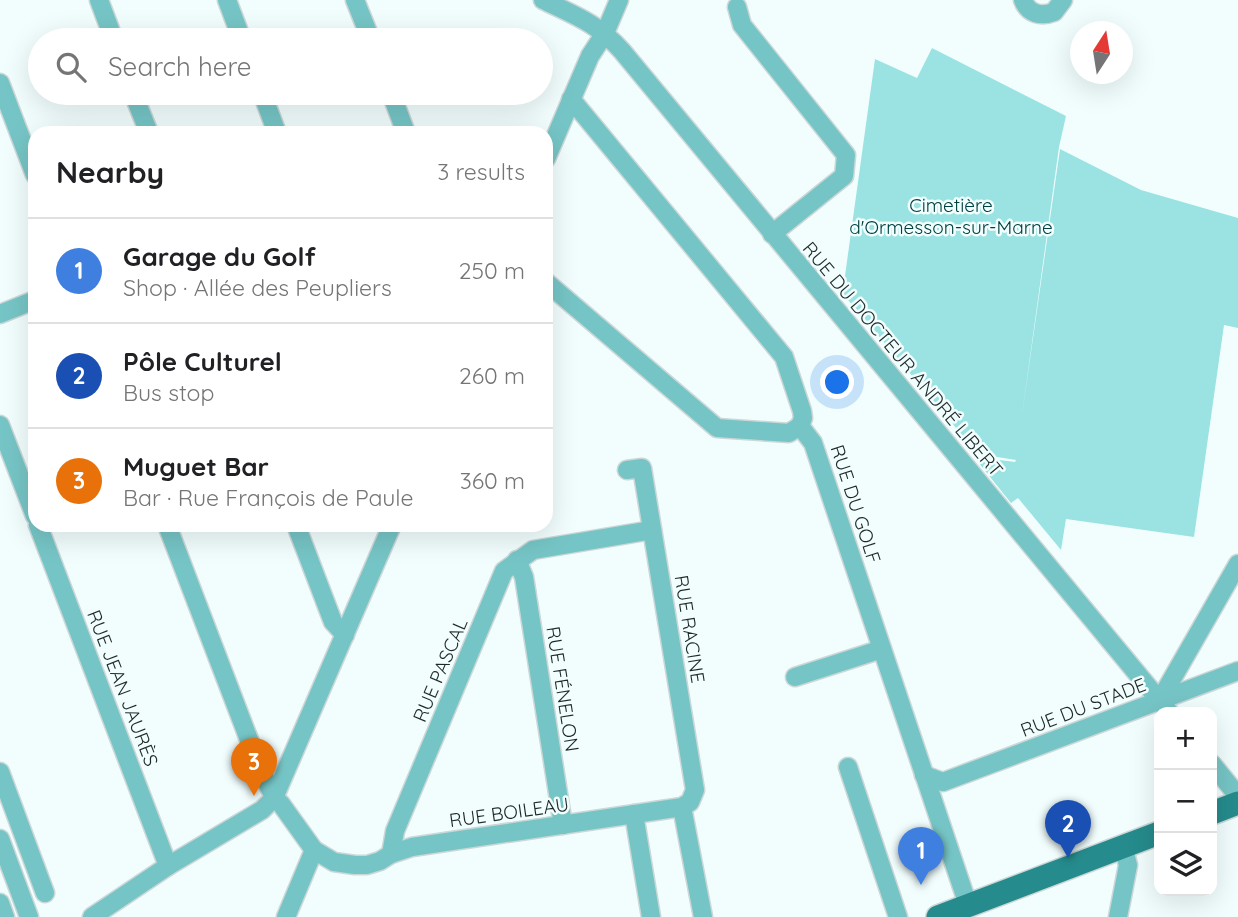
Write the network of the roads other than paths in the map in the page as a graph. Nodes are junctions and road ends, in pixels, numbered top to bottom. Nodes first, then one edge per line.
1 (99, 0) edge
2 (227, 0) edge
3 (355, 0) edge
4 (543, 0) edge
5 (619, 0) edge
6 (1023, 0) edge
7 (1063, 0) edge
8 (737, 7) dead end
9 (110, 28) edge
10 (238, 28) edge
11 (366, 28) edge
12 (605, 33) junction
13 (0, 83) edge
14 (571, 100) junction
15 (138, 105) edge
16 (266, 105) edge
17 (396, 105) edge
18 (146, 126) edge
19 (274, 126) edge
20 (403, 126) edge
21 (553, 142) edge
22 (28, 157) edge
23 (772, 234) junction
24 (553, 288) edge
25 (28, 303) edge
26 (0, 314) edge
27 (0, 425) edge
28 (800, 426) junction
29 (627, 470) dead end
30 (28, 498) edge
31 (652, 530) junction
32 (41, 532) edge
33 (170, 532) edge
34 (299, 532) edge
35 (389, 532) edge
36 (517, 560) junction
37 (1238, 564) edge
38 (345, 635) junction
39 (882, 649) junction
40 (1238, 671) edge
41 (794, 677) dead end
42 (1164, 706) edge
43 (848, 767) dead end
44 (1217, 770) edge
45 (0, 772) edge
46 (924, 775) junction
47 (943, 782) junction
48 (1238, 796) edge
49 (274, 798) junction
50 (933, 801) junction
51 (1238, 803) edge
52 (682, 807) junction
53 (1217, 811) edge
54 (634, 814) junction
55 (563, 825) junction
56 (1154, 835) edge
57 (27, 846) junction
58 (1123, 846) junction
59 (3, 850) edge
60 (314, 850) junction
61 (391, 854) junction
62 (168, 866) junction
63 (45, 893) dead end
64 (0, 903) edge
65 (968, 905) junction
66 (5, 917) edge
67 (29, 917) edge
68 (92, 917) edge
69 (286, 917) edge
70 (651, 917) edge
71 (703, 917) edge
72 (898, 917) edge
73 (938, 917) edge
74 (1118, 917) edge

1 - 9 street
2 - 10 street
3 - 11 street
4 - 12 street, RUE DU DOCTEUR ANDRÉ LIBERT
5 - 12 street
6 - 7 street
8 - 23 street
12 - 14 street
12 - 23 street, RUE DU DOCTEUR ANDRÉ LIBERT
13 - 22 street
14 - 21 street
14 - 28 street, RUE DU GOLF
15 - 18 street
16 - 19 street
17 - 20 street
23 - 42 street, RUE DU DOCTEUR ANDRÉ LIBERT
24 - 28 street
25 - 26 street
27 - 30 street
28 - 39 street, RUE DU GOLF
29 - 31 street, RUE RACINE
31 - 36 street
31 - 52 street, RUE RACINE
32 - 62 street, RUE JEAN JAURÈS
33 - 49 street
34 - 38 street
35 - 38 street
36 - 55 street, RUE FÉNELON
36 - 61 street, RUE PASCAL
37 - 42 street
38 - 49 street
39 - 41 street
39 - 46 street, RUE DU GOLF
40 - 42 street, RUE DU STADE
42 - 47 street, RUE DU STADE
43 - 72 street
44 - 48 street
45 - 57 street
46 - 47 street
46 - 50 street, RUE DU GOLF
47 - 50 street
49 - 60 street
49 - 62 street
50 - 65 street, RUE DU GOLF
51 - 53 main road
52 - 54 street
52 - 71 street
54 - 55 street, RUE BOILEAU
54 - 70 street
55 - 61 street, RUE BOILEAU
56 - 58 main road
57 - 59 street
57 - 63 street
58 - 65 main road
58 - 74 street
59 - 67 street
60 - 61 street
60 - 69 street
62 - 68 street
64 - 66 street
65 - 73 main road

